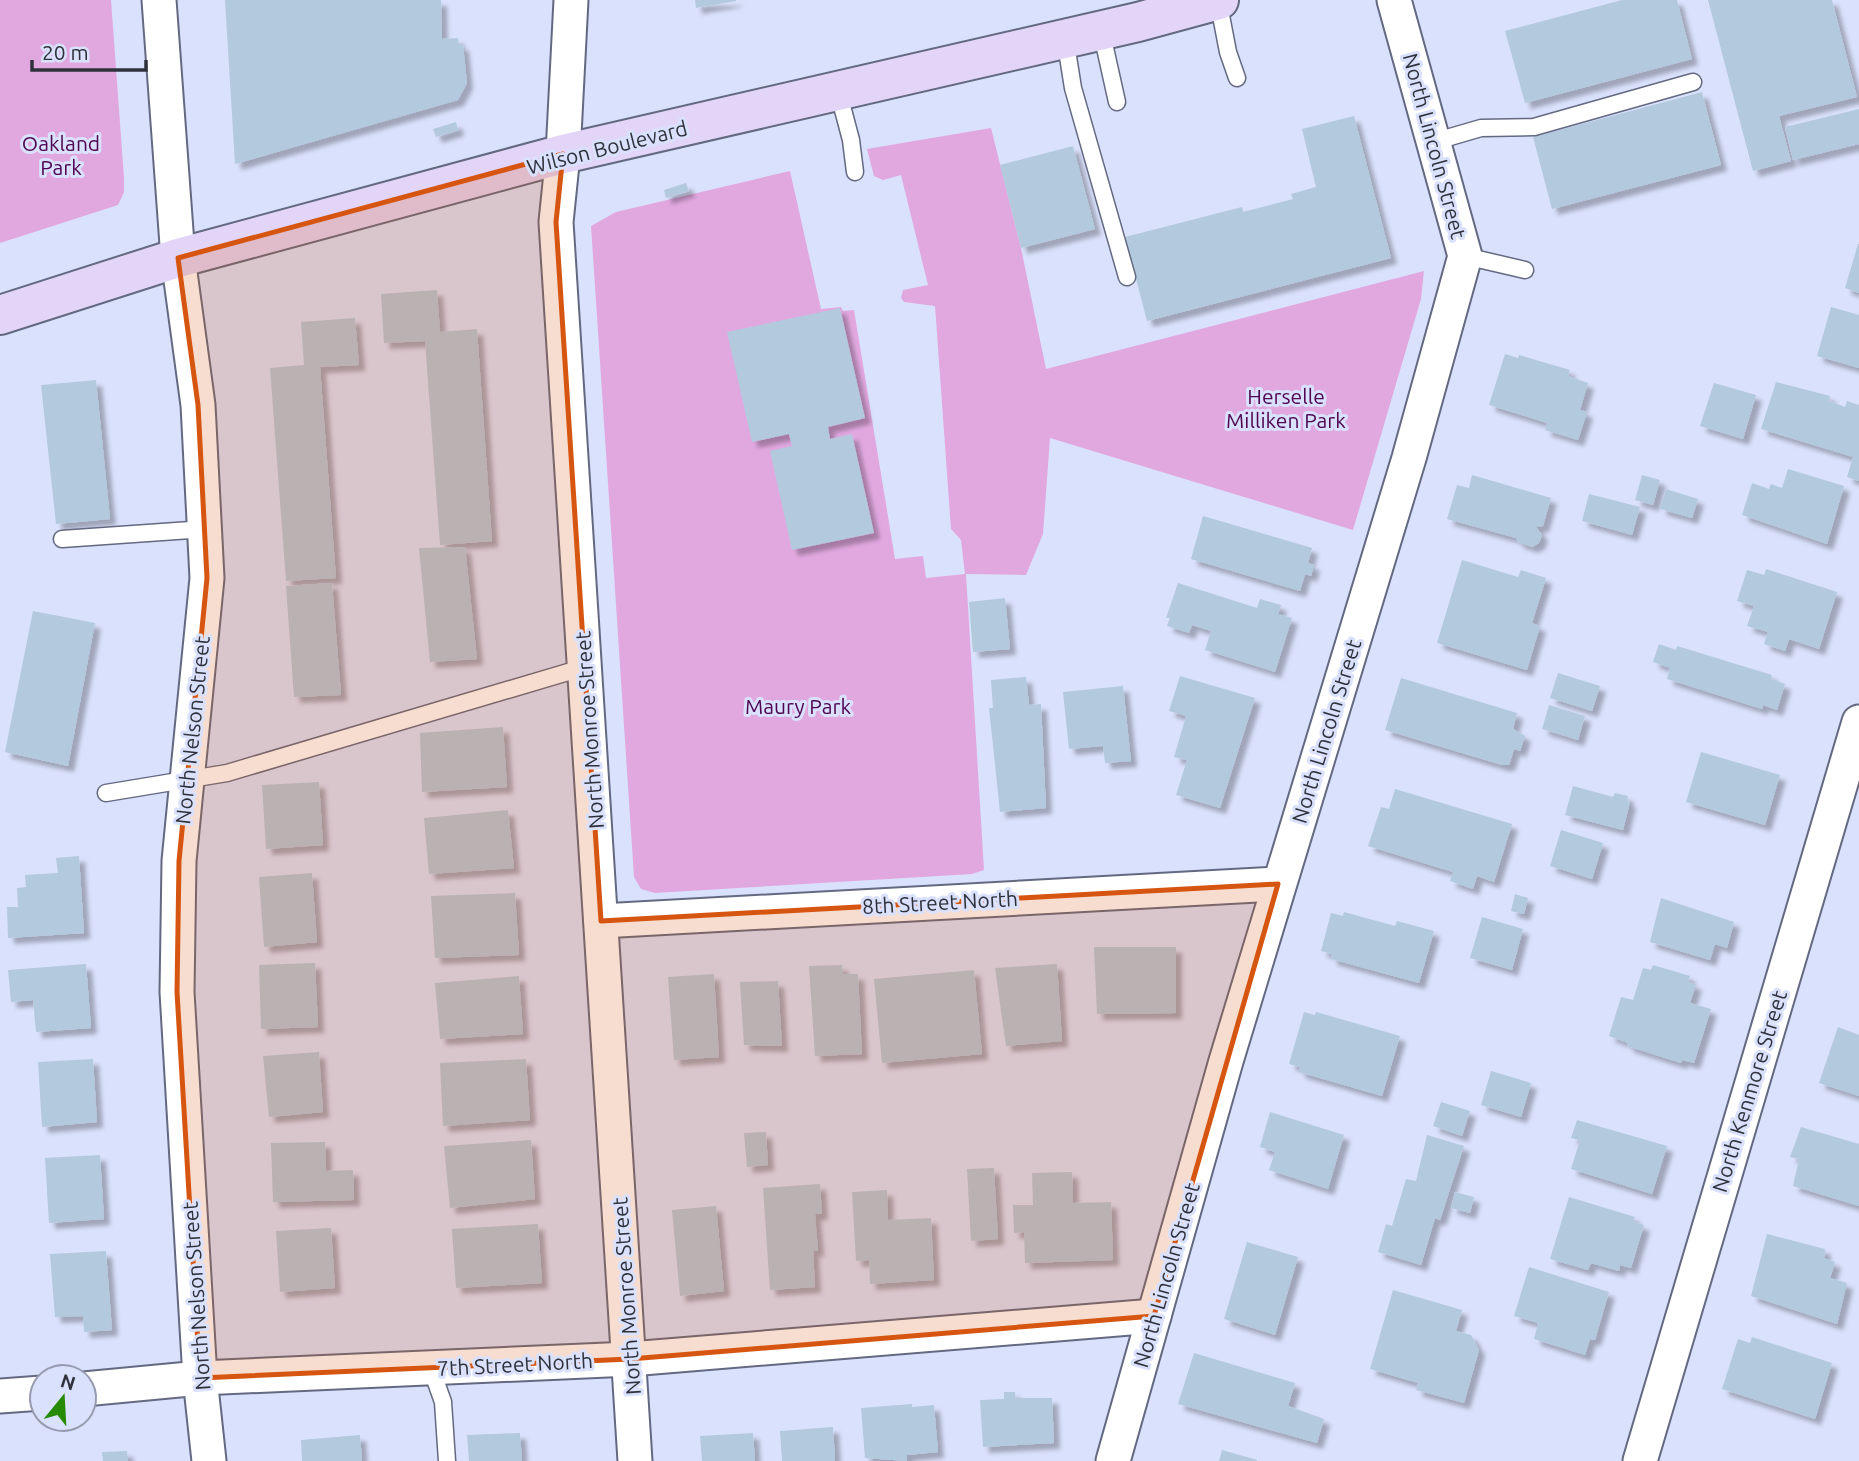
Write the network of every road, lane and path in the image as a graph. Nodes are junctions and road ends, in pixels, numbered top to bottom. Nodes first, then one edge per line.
1 (159, 0) edge
2 (571, 0) edge
3 (1218, 0) edge
4 (1394, 0) edge
5 (1136, 11) edge
6 (1083, 34) junction
7 (1237, 78) dead end
8 (1693, 82) dead end
9 (838, 90) junction
10 (1117, 102) dead end
11 (1433, 142) junction
12 (563, 154) junction
13 (855, 172) dead end
14 (1465, 256) junction
15 (178, 258) junction
16 (1525, 270) dead end
17 (1127, 277) dead end
18 (0, 315) edge
19 (205, 529) junction
20 (62, 539) dead end
21 (585, 667) junction
22 (1859, 722) edge
23 (187, 781) junction
24 (106, 793) dead end
25 (1278, 884) junction
26 (601, 921) junction
27 (1154, 1316) junction
28 (630, 1359) junction
29 (431, 1368) junction
30 (200, 1378) junction
31 (98, 1389) edge
32 (28, 1394) edge
33 (0, 1396) edge
34 (209, 1461) edge
35 (447, 1461) edge
36 (635, 1461) edge
37 (1113, 1461) edge
38 (1640, 1461) edge

1 - 15 street, North Nelson Street
2 - 12 street, North Monroe Street
3 - 5 main road, Wilson Boulevard
3 - 7 lane
4 - 11 street, North Lincoln Street
5 - 6 main road, Wilson Boulevard
6 - 9 main road, Wilson Boulevard
6 - 10 lane
6 - 17 lane
8 - 11 lane
9 - 12 main road, Wilson Boulevard
9 - 13 lane
11 - 14 street, North Lincoln Street
12 - 15 main road, Wilson Boulevard
12 - 21 street, North Monroe Street
14 - 16 lane
14 - 25 street, North Lincoln Street
15 - 18 main road, Wilson Boulevard
15 - 19 street, North Nelson Street
19 - 20 lane
19 - 23 street, North Nelson Street
21 - 23 lane
21 - 26 street, North Monroe Street
22 - 38 street, North Kenmore Street
23 - 24 lane
23 - 30 street, North Nelson Street
25 - 26 street, 8th Street North
25 - 27 street, North Lincoln Street
26 - 28 street, North Monroe Street
27 - 28 street, 7th Street North
27 - 37 street, North Lincoln Street
28 - 29 street, 7th Street North
28 - 36 street, North Monroe Street
29 - 30 street, 7th Street North
29 - 35 lane
30 - 31 street, 7th Street North
30 - 34 street, North Nelson Street
32 - 33 street

